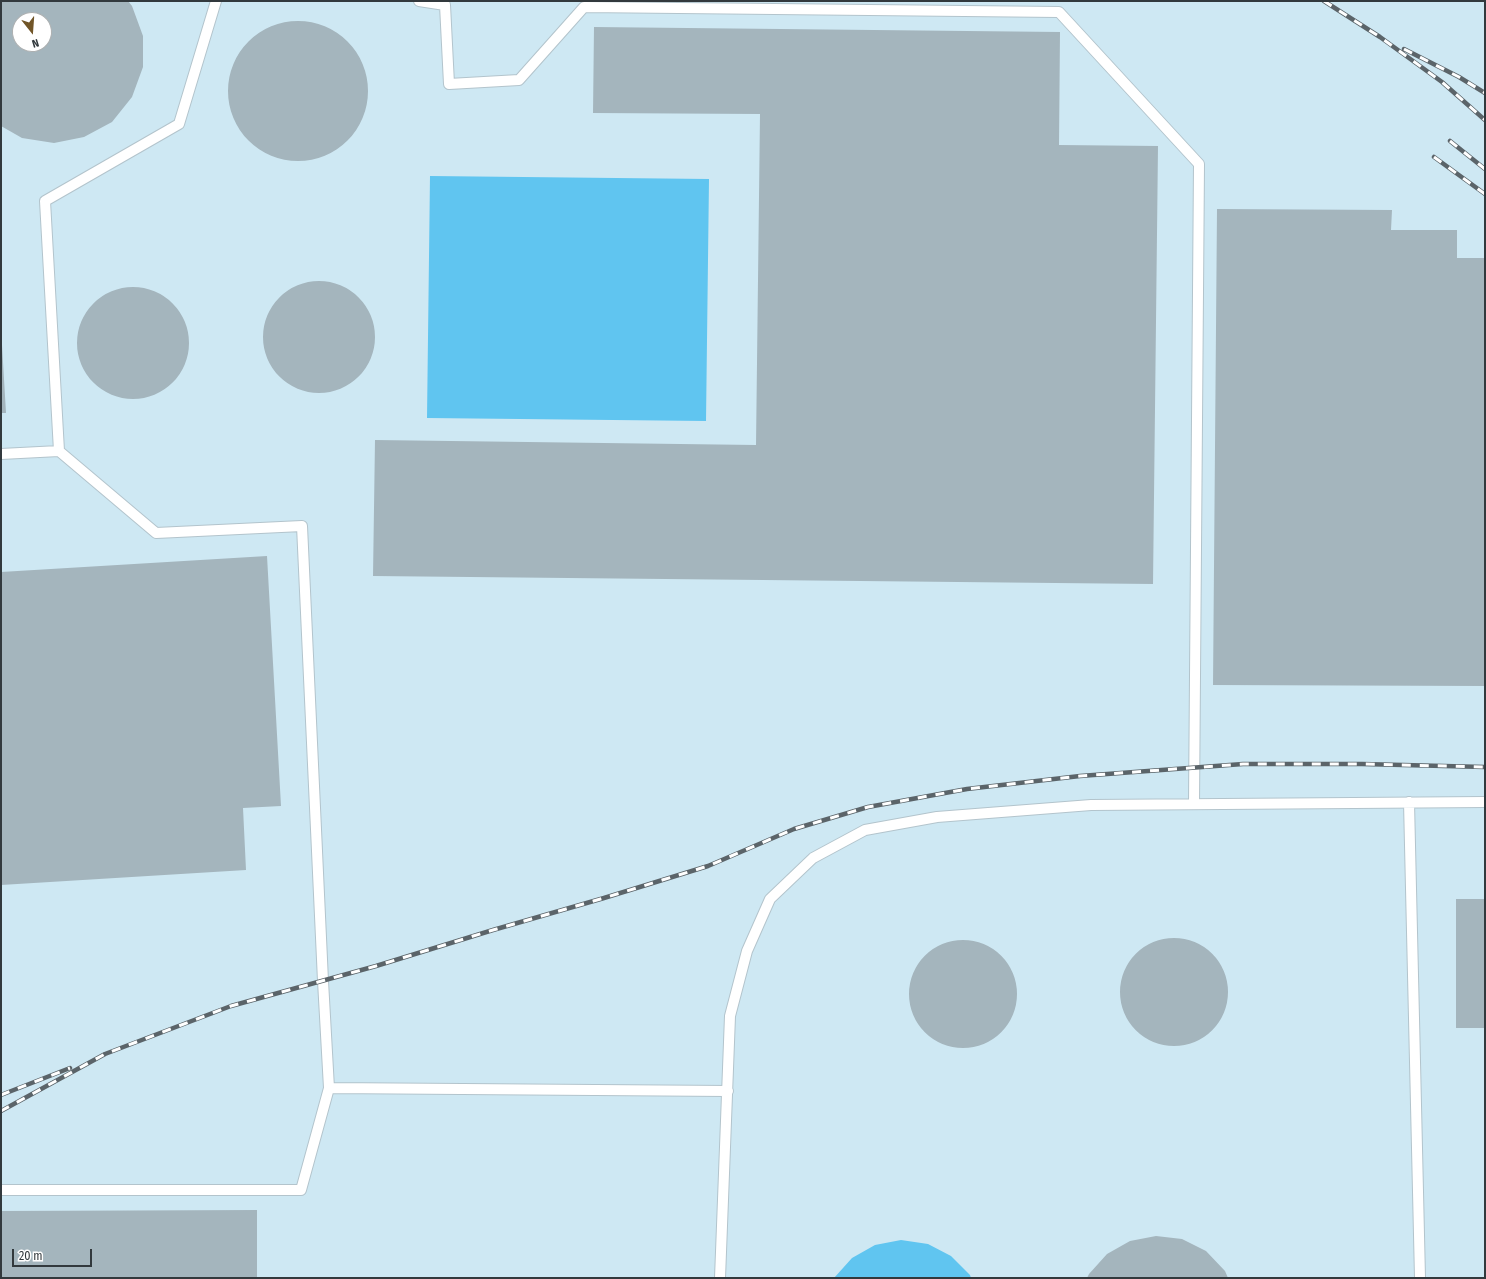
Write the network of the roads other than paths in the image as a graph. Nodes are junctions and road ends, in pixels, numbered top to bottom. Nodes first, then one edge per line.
1 (216, 1) edge
2 (419, 1) edge
3 (59, 451) junction
4 (1, 454) edge
5 (1409, 802) junction
6 (1485, 802) edge
7 (1194, 804) junction
8 (329, 1088) junction
9 (728, 1091) junction
10 (1, 1190) edge
11 (720, 1278) edge
12 (1420, 1278) edge

1 - 3 lane
2 - 7 lane
3 - 4 lane
3 - 8 lane
5 - 6 lane
5 - 7 lane
5 - 12 lane
7 - 9 lane
8 - 9 lane
8 - 10 lane
9 - 11 lane

